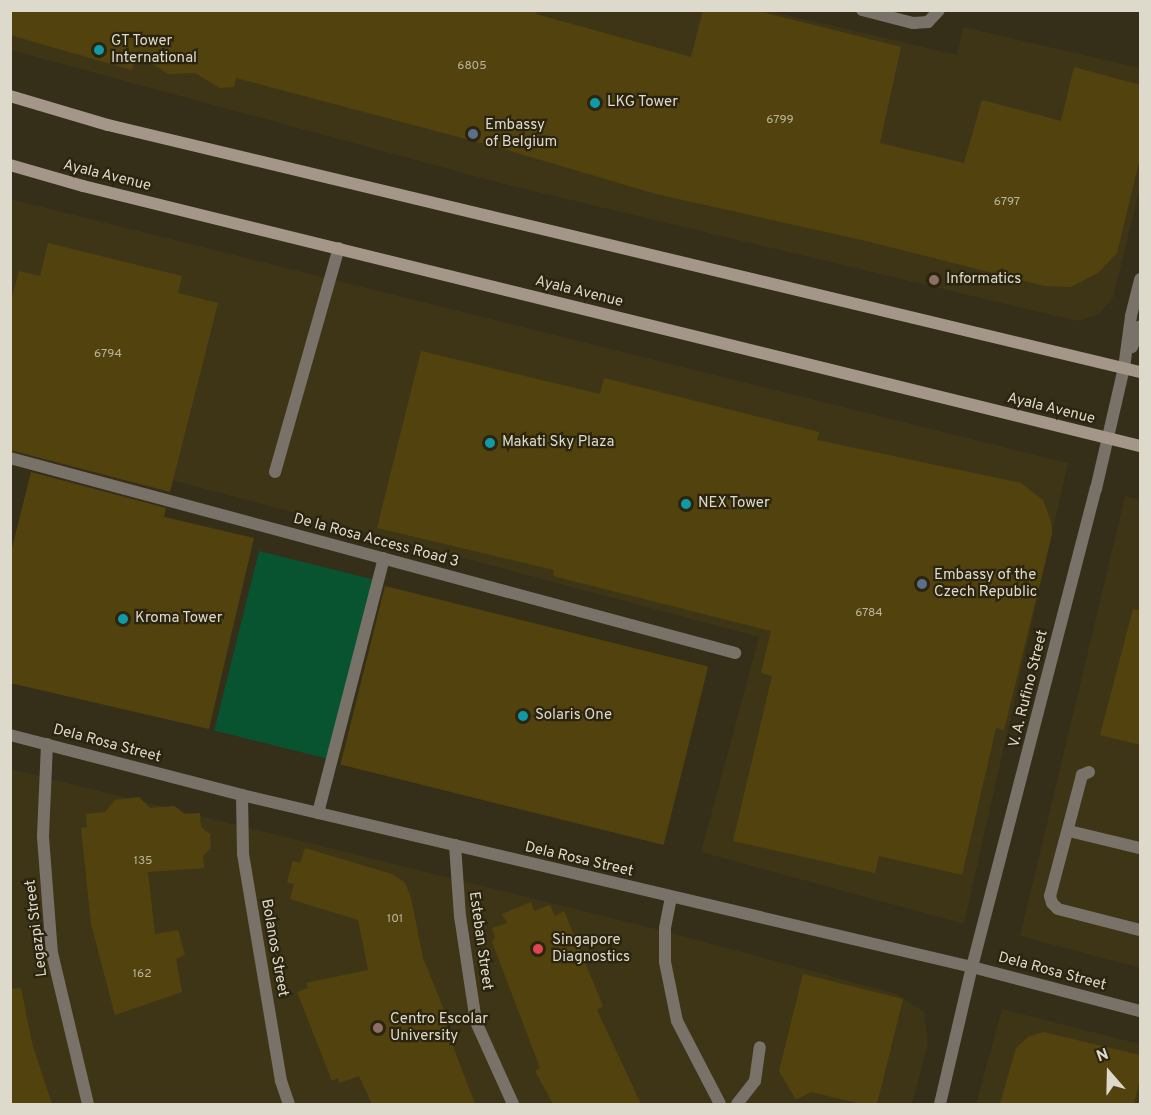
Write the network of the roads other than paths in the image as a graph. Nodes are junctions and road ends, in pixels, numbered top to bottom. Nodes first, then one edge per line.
1 (862, 10) edge
2 (939, 10) edge
3 (10, 96) edge
4 (10, 165) edge
5 (339, 248) junction
6 (1140, 279) edge
7 (1140, 326) edge
8 (1124, 368) junction
9 (1140, 372) edge
10 (1108, 438) junction
11 (1140, 446) edge
12 (10, 458) edge
13 (275, 472) dead end
14 (384, 558) junction
15 (735, 652) dead end
16 (10, 735) edge
17 (46, 744) junction
18 (1089, 772) dead end
19 (242, 795) junction
20 (318, 813) junction
21 (1069, 831) junction
22 (455, 845) junction
23 (1140, 848) edge
24 (671, 897) junction
25 (1140, 930) edge
26 (972, 967) junction
27 (1140, 1011) edge
28 (760, 1047) dead end
29 (88, 1104) edge
30 (289, 1104) edge
31 (513, 1104) edge
32 (720, 1104) edge
33 (737, 1104) edge
34 (940, 1104) edge

1 - 2 street
3 - 8 main road
4 - 5 main road, Ayala Avenue
5 - 10 main road, Ayala Avenue
5 - 13 street
6 - 8 street, V. A. Rufino Street
7 - 8 street
8 - 9 main road
8 - 10 street, V. A. Rufino Street
10 - 11 main road, Ayala Avenue
10 - 26 street, V. A. Rufino Street
12 - 14 street, De la Rosa Access Road 3
14 - 15 street, De la Rosa Access Road 3
14 - 20 street
16 - 17 street, Dela Rosa Street
17 - 19 street, Dela Rosa Street
17 - 29 street, Legazpi Street
18 - 21 street
19 - 20 street, Dela Rosa Street
19 - 30 street, Bolanos Street
20 - 22 street, Dela Rosa Street
21 - 23 street
21 - 25 street
22 - 24 street, Dela Rosa Street
22 - 31 street, Esteban Street
24 - 26 street, Dela Rosa Street
24 - 32 street
26 - 27 street, Dela Rosa Street
26 - 34 street, V. A. Rufino Street
28 - 33 street

